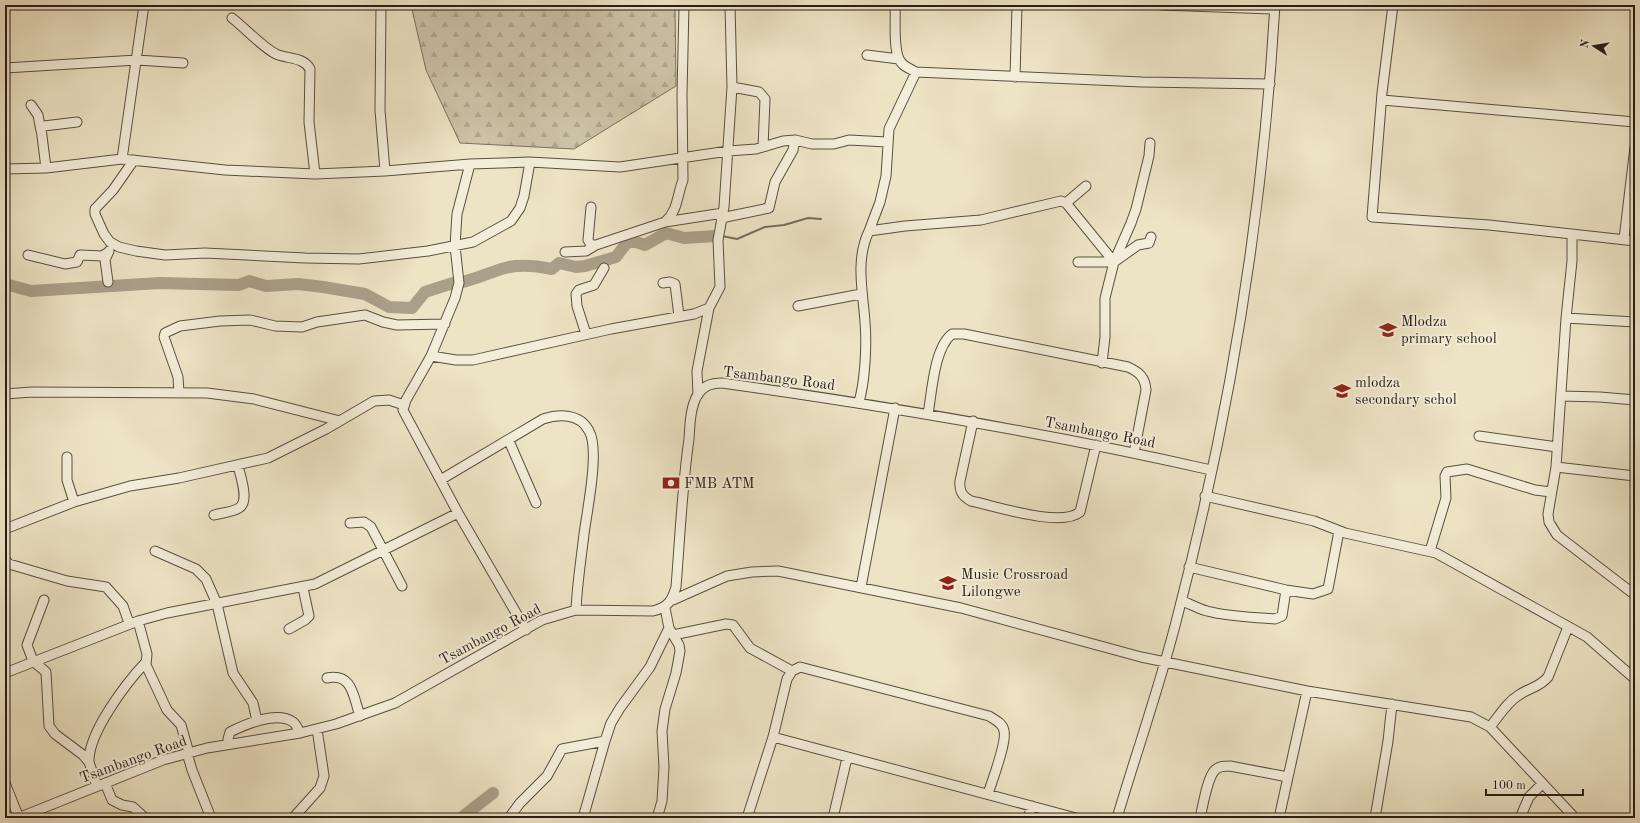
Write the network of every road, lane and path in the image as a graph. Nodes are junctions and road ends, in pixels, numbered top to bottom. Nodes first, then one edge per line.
1 (144, 5) edge
2 (380, 5) edge
3 (684, 5) edge
4 (730, 5) edge
5 (895, 5) edge
6 (1017, 5) edge
7 (1161, 5) edge
8 (1393, 5) edge
9 (1275, 7) edge
10 (232, 18) dead end
11 (867, 55) dead end
12 (899, 59) junction
13 (137, 60) junction
14 (183, 63) dead end
15 (5, 68) edge
16 (916, 72) junction
17 (1015, 77) junction
18 (1270, 84) junction
19 (732, 87) junction
20 (1382, 100) junction
21 (31, 105) dead end
22 (77, 122) dead end
23 (1635, 122) edge
24 (41, 131) junction
25 (795, 140) junction
26 (887, 142) junction
27 (1150, 143) dead end
28 (763, 147) junction
29 (1635, 147) edge
30 (728, 151) junction
31 (122, 159) junction
32 (683, 159) junction
33 (134, 160) junction
34 (530, 162) junction
35 (470, 164) junction
36 (46, 168) junction
37 (5, 169) edge
38 (385, 171) junction
39 (315, 174) junction
40 (1086, 186) dead end
41 (1066, 202) junction
42 (591, 207) dead end
43 (722, 215) junction
44 (664, 222) junction
45 (869, 231) junction
46 (1572, 235) junction
47 (1151, 237) dead end
48 (1624, 239) junction
49 (1635, 241) edge
50 (596, 245) junction
51 (455, 246) junction
52 (119, 247) junction
53 (565, 252) dead end
54 (107, 253) junction
55 (28, 256) dead end
56 (1078, 262) dead end
57 (1114, 262) junction
58 (604, 268) dead end
59 (108, 282) dead end
60 (663, 283) dead end
61 (861, 294) junction
62 (798, 306) dead end
63 (709, 308) junction
64 (679, 316) junction
65 (1566, 318) junction
66 (1635, 322) edge
67 (445, 324) junction
68 (586, 334) junction
69 (430, 356) junction
70 (1102, 363) junction
71 (179, 393) junction
72 (5, 394) edge
73 (698, 395) junction
74 (1562, 396) junction
75 (1635, 400) edge
76 (859, 402) junction
77 (404, 405) junction
78 (895, 408) junction
79 (928, 414) junction
80 (340, 421) junction
81 (973, 421) junction
82 (1479, 436) dead end
83 (509, 441) junction
84 (1096, 445) junction
85 (1557, 447) junction
86 (1134, 452) junction
87 (67, 457) dead end
88 (238, 465) junction
89 (1556, 467) junction
90 (1211, 470) junction
91 (1635, 476) edge
92 (442, 479) junction
93 (1551, 492) junction
94 (1205, 496) junction
95 (74, 502) junction
96 (536, 503) dead end
97 (458, 513) junction
98 (214, 515) dead end
99 (350, 523) dead end
100 (5, 529) edge
101 (1339, 531) junction
102 (383, 550) junction
103 (155, 551) dead end
104 (1430, 551) junction
105 (5, 560) edge
106 (1189, 568) junction
107 (402, 586) dead end
108 (861, 587) junction
109 (303, 588) junction
110 (1286, 590) junction
111 (1635, 595) edge
112 (44, 600) dead end
113 (673, 600) junction
114 (1182, 601) junction
115 (217, 604) junction
116 (665, 608) junction
117 (576, 610) junction
118 (134, 622) junction
119 (1568, 627) junction
120 (289, 629) dead end
121 (526, 630) junction
122 (671, 632) junction
123 (33, 661) junction
124 (1164, 661) junction
125 (146, 662) junction
126 (792, 671) junction
127 (5, 673) edge
128 (327, 678) dead end
129 (1635, 679) edge
130 (1307, 691) junction
131 (1392, 704) junction
132 (360, 716) junction
133 (257, 722) junction
134 (1490, 728) junction
135 (317, 729) junction
136 (300, 733) junction
137 (773, 737) junction
138 (605, 741) junction
139 (228, 744) junction
140 (188, 753) junction
141 (847, 758) junction
142 (89, 762) junction
143 (1288, 777) junction
144 (5, 783) edge
145 (1542, 784) junction
146 (101, 785) junction
147 (988, 794) junction
148 (1032, 806) junction
149 (18, 818) edge
150 (145, 818) edge
151 (211, 818) edge
152 (293, 818) edge
153 (509, 818) edge
154 (583, 818) edge
155 (657, 818) edge
156 (747, 818) edge
157 (833, 818) edge
158 (1028, 818) edge
159 (1076, 818) edge
160 (1117, 818) edge
161 (1200, 818) edge
162 (1279, 818) edge
163 (1375, 818) edge
164 (1520, 818) edge
165 (1575, 818) edge

1 - 13 street
2 - 38 street
3 - 32 street
4 - 19 street
5 - 12 street
6 - 17 street
7 - 9 street
8 - 20 street
9 - 18 street
10 - 39 street
11 - 12 street
12 - 16 street
13 - 14 street
13 - 15 street
13 - 31 street
16 - 17 street
16 - 26 street
17 - 18 street
18 - 90 street
19 - 28 street
19 - 30 street
20 - 23 street
20 - 46 street
21 - 24 street
22 - 24 street
24 - 36 street
25 - 26 street
25 - 28 street
25 - 43 street
26 - 45 street
27 - 57 street
28 - 30 street
29 - 48 street
30 - 32 street
30 - 43 street
31 - 33 street
31 - 36 street
32 - 34 street
32 - 44 street
33 - 39 street
33 - 52 street
34 - 35 street
34 - 51 street
35 - 38 street
35 - 51 street
36 - 37 street
38 - 39 street
40 - 41 street
41 - 45 street
41 - 57 street
42 - 50 street
43 - 44 street
43 - 63 street
44 - 50 street
45 - 61 street
46 - 48 street
46 - 65 street
47 - 57 street
48 - 49 street
50 - 53 street
51 - 52 street
51 - 67 street
52 - 54 street
54 - 55 street
54 - 59 street
56 - 57 street
57 - 70 street
58 - 68 street
60 - 64 street
61 - 62 street
61 - 76 street
63 - 64 street
63 - 73 street
64 - 68 street
65 - 66 street
65 - 74 street
67 - 69 street
67 - 71 street
68 - 69 street
69 - 77 street
70 - 79 street
70 - 86 street
71 - 72 street
71 - 80 street
73 - 76 street, Tsambango Road
73 - 113 street
74 - 75 street
74 - 85 street
76 - 78 street, Tsambango Road
77 - 80 street
77 - 92 street
78 - 79 street, Tsambango Road
78 - 108 street
79 - 81 street, Tsambango Road
80 - 88 street
81 - 84 street, Tsambango Road
81 - 84 street
82 - 85 street
83 - 92 street
83 - 96 street
83 - 117 street
84 - 86 street, Tsambango Road
85 - 89 street
86 - 90 street, Tsambango Road
87 - 95 street
88 - 95 street
88 - 98 street
89 - 91 street
89 - 93 street
90 - 94 street
92 - 97 street
93 - 104 street
93 - 111 street
94 - 101 street
94 - 106 street
95 - 100 street
97 - 102 street
97 - 121 street
99 - 102 street
101 - 104 street
101 - 110 street
102 - 107 street
102 - 109 street
103 - 115 street
104 - 119 street
105 - 118 street
106 - 110 street
106 - 114 street
108 - 113 street
108 - 124 street
109 - 115 street
109 - 120 street
110 - 114 street
112 - 123 street
113 - 116 street
114 - 124 street
115 - 118 street
115 - 133 street
116 - 117 street, Tsambango Road
116 - 122 street
117 - 121 street, Tsambango Road
118 - 123 street
118 - 125 street
119 - 129 street
119 - 134 street
121 - 132 street, Tsambango Road
122 - 126 street
122 - 138 street
122 - 155 street
123 - 127 street
123 - 142 street
124 - 130 street
124 - 160 street
125 - 140 street
125 - 142 street
126 - 137 street
126 - 147 street
128 - 132 street
130 - 131 street
130 - 143 street
131 - 134 street
131 - 163 street
132 - 135 street, Tsambango Road
133 - 136 street
133 - 139 street
134 - 145 street
135 - 136 street, Tsambango Road
135 - 152 street
136 - 139 street, Tsambango Road
137 - 141 street
137 - 156 street
138 - 153 street
138 - 154 street
139 - 140 street, Tsambango Road
140 - 146 street, Tsambango Road
140 - 151 street
141 - 147 street
141 - 157 street
142 - 146 street
143 - 161 street
143 - 162 street
144 - 149 street
145 - 164 street
145 - 165 street
146 - 149 street, Tsambango Road
146 - 150 street
147 - 148 street
148 - 158 street
148 - 159 street

